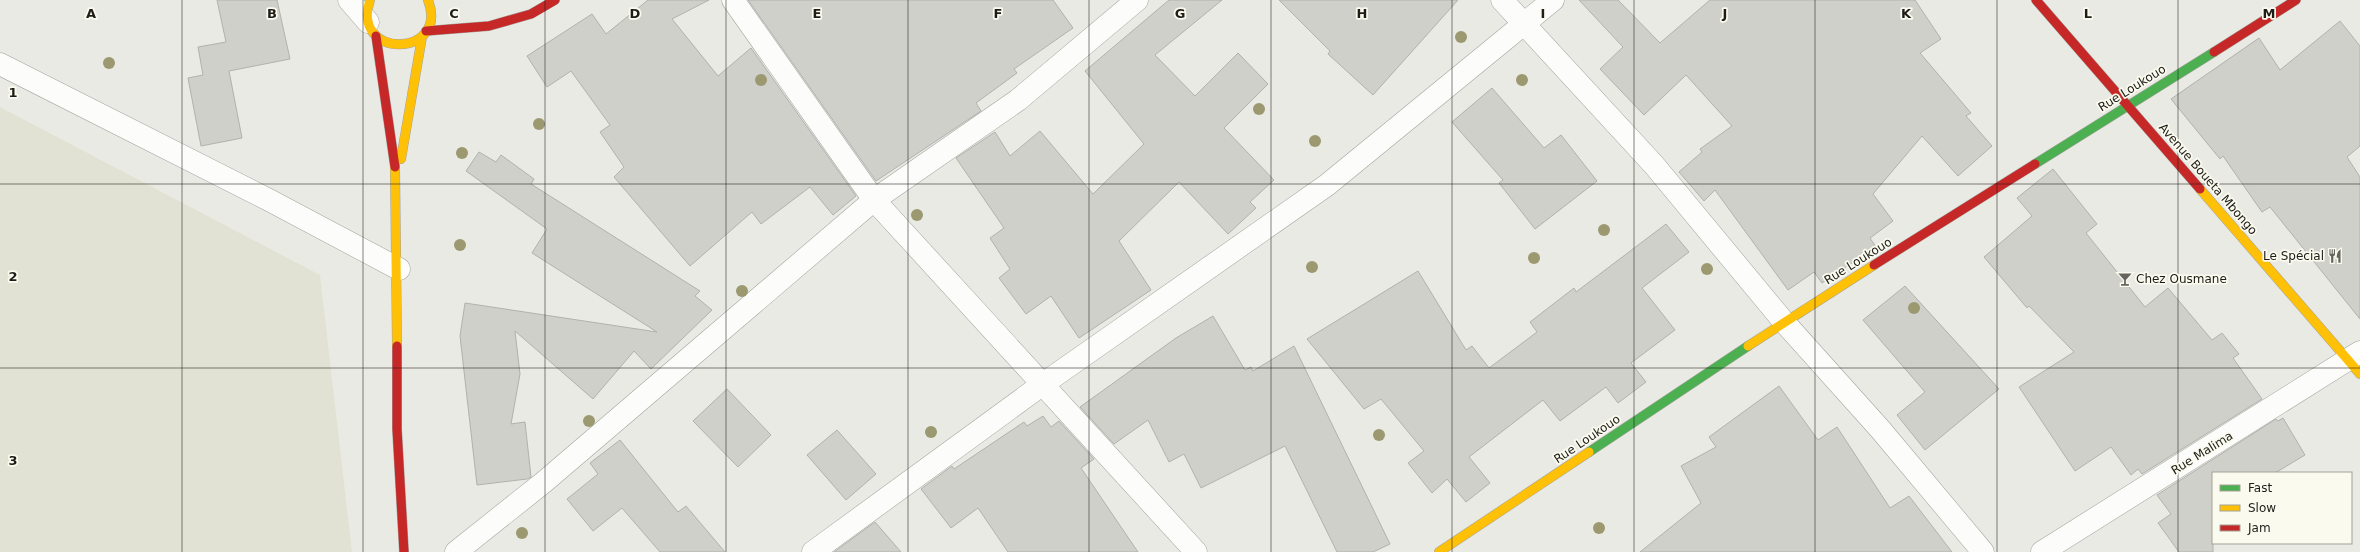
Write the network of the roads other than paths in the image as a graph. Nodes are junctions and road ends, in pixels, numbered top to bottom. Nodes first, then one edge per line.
1 (349, 0) edge
2 (370, 0) edge
3 (428, 0) edge
4 (555, 0) edge
5 (733, 0) edge
6 (1137, 0) edge
7 (1502, 0) edge
8 (1554, 0) edge
9 (2036, 0) edge
10 (2296, 0) edge
11 (1524, 24) junction
12 (372, 29) junction
13 (424, 34) junction
14 (0, 64) edge
15 (2128, 104) junction
16 (397, 178) junction
17 (874, 200) junction
18 (398, 269) junction
19 (1784, 322) junction
20 (2356, 362) edge
21 (1043, 384) junction
22 (404, 552) edge
23 (456, 552) edge
24 (812, 552) edge
25 (1196, 552) edge
26 (1439, 552) edge
27 (1983, 552) edge
28 (2042, 552) edge

1 - 12 street
2 - 12 street
3 - 13 street
4 - 13 street
5 - 17 street
6 - 17 street
7 - 11 street
8 - 11 street
9 - 15 street, Avenue Boueta Mbongo
10 - 15 street, Rue Loukouo
11 - 19 street
11 - 21 street
12 - 13 street
12 - 16 street
13 - 16 street
14 - 18 street
15 - 19 street, Rue Loukouo
15 - 20 street, Avenue Boueta Mbongo
16 - 18 street
17 - 21 street
17 - 23 street
18 - 22 street
19 - 26 street, Rue Loukouo
19 - 27 street
20 - 28 street, Rue Malima
21 - 24 street
21 - 25 street

